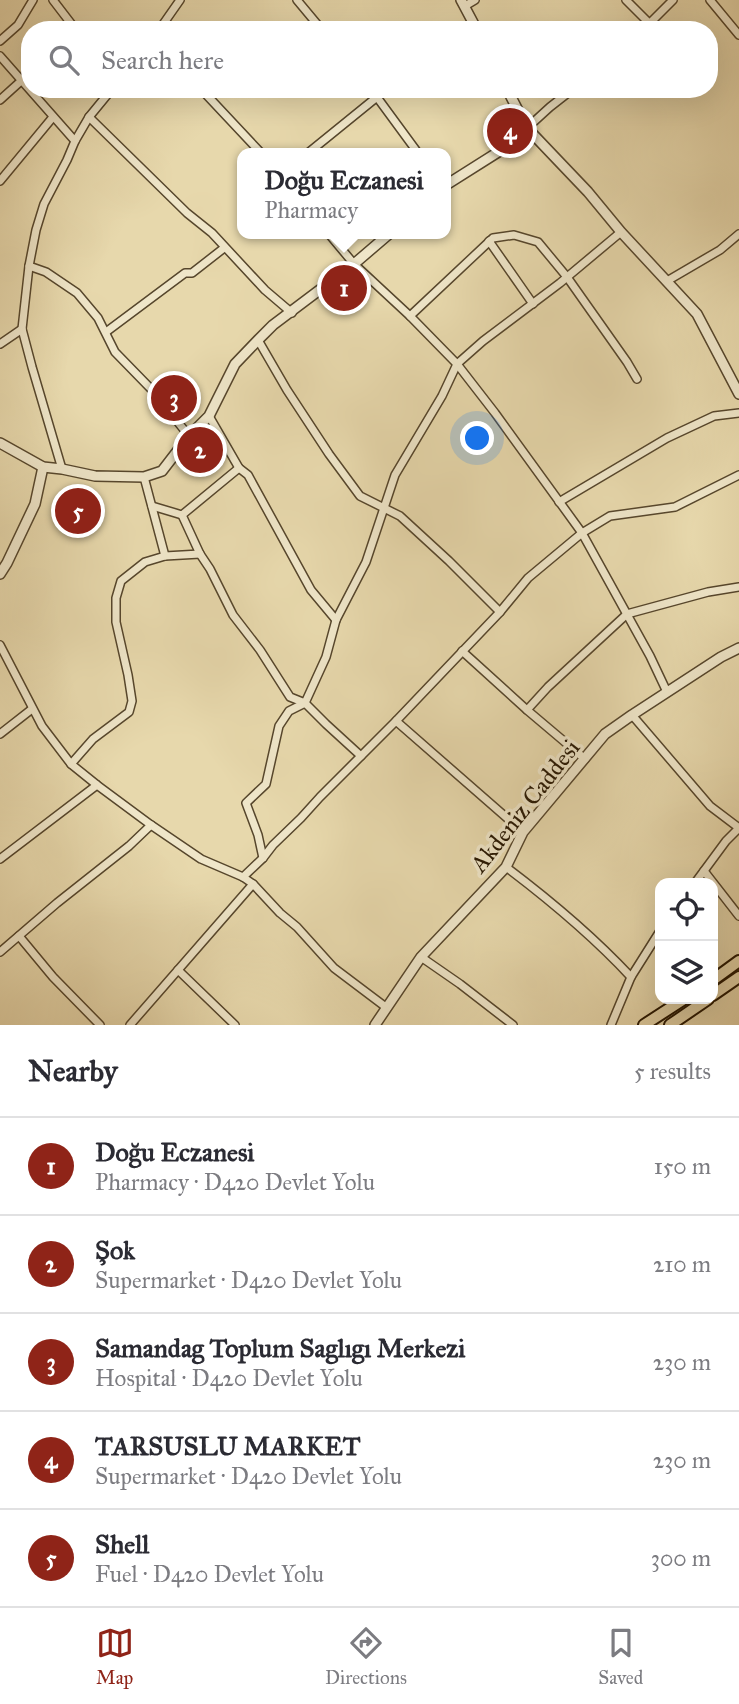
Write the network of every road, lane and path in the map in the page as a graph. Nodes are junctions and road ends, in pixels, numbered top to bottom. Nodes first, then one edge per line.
1 (33, 0) edge
2 (53, 0) edge
3 (180, 0) edge
4 (297, 0) edge
5 (475, 0) edge
6 (626, 0) edge
7 (673, 0) edge
8 (710, 0) edge
9 (463, 3) edge
10 (69, 21) edge
11 (165, 21) edge
12 (314, 21) edge
13 (472, 21) edge
14 (647, 21) edge
15 (651, 21) edge
16 (739, 35) edge
17 (0, 41) edge
18 (0, 56) edge
19 (21, 81) joint
20 (36, 98) edge
21 (105, 98) edge
22 (209, 98) edge
23 (376, 98) edge
24 (378, 98) edge
25 (512, 98) edge
26 (562, 98) edge
27 (0, 100) edge
28 (53, 117) junction
29 (89, 117) junction
30 (527, 128) junction
31 (75, 141) junction
32 (256, 148) edge
33 (314, 148) edge
34 (414, 148) edge
35 (0, 181) edge
36 (451, 182) edge
37 (621, 232) junction
38 (739, 234) edge
39 (333, 239) edge
40 (383, 239) edge
41 (489, 241) junction
42 (224, 248) junction
43 (354, 264) junction
44 (29, 266) junction
45 (567, 277) junction
46 (667, 281) junction
47 (533, 304) junction
48 (292, 313) junction
49 (410, 316) junction
50 (22, 329) junction
51 (106, 332) junction
52 (258, 340) junction
53 (0, 344) edge
54 (457, 364) junction
55 (636, 379) dead end
56 (739, 394) edge
57 (739, 413) edge
58 (209, 416) junction
59 (190, 436) junction
60 (0, 443) edge
61 (43, 467) junction
62 (239, 468) junction
63 (62, 469) junction
64 (739, 475) edge
65 (144, 477) junction
66 (558, 502) junction
67 (152, 506) junction
68 (384, 507) junction
69 (182, 515) junction
70 (582, 533) junction
71 (200, 554) junction
72 (165, 556) junction
73 (0, 574) edge
74 (739, 587) edge
75 (500, 612) junction
76 (627, 614) junction
77 (336, 620) junction
78 (0, 645) edge
79 (739, 648) edge
80 (462, 651) junction
81 (667, 692) junction
82 (305, 703) junction
83 (32, 709) junction
84 (527, 710) junction
85 (632, 715) junction
86 (397, 721) junction
87 (0, 734) edge
88 (361, 756) junction
89 (585, 759) junction
90 (71, 764) junction
91 (97, 785) junction
92 (151, 825) junction
93 (739, 828) edge
94 (523, 832) junction
95 (263, 858) junction
96 (0, 859) edge
97 (506, 867) junction
98 (704, 871) junction
99 (243, 877) junction
100 (699, 878) edge
101 (253, 884) junction
102 (739, 916) edge
103 (19, 936) junction
104 (655, 939) edge
105 (0, 952) edge
106 (421, 957) junction
107 (739, 961) edge
108 (178, 970) junction
109 (718, 976) edge
110 (631, 977) junction
111 (739, 977) edge
112 (718, 992) edge
113 (676, 1004) edge
114 (701, 1004) edge
115 (387, 1008) junction
116 (100, 1025) edge
117 (130, 1025) edge
118 (235, 1025) edge
119 (375, 1025) edge
120 (513, 1025) edge
121 (611, 1025) edge
122 (644, 1025) edge
123 (670, 1025) edge

1 - 17 street
2 - 10 street
3 - 11 street
4 - 12 street
5 - 9 street
6 - 14 street
7 - 15 street
8 - 16 street
9 - 13 street
18 - 19 street
19 - 27 street
20 - 28 street
21 - 29 street
22 - 32 street
23 - 33 street
24 - 34 street
25 - 30 street
26 - 30 street
28 - 31 street
28 - 35 street
29 - 31 street
29 - 42 street
30 - 36 street
30 - 37 street
31 - 44 street
37 - 45 street
37 - 46 street
38 - 46 street
39 - 43 street
40 - 43 street
41 - 45 street
41 - 47 street
41 - 49 street
42 - 48 street
42 - 51 street
43 - 48 street
43 - 49 street
44 - 50 street
44 - 51 street
45 - 47 street
45 - 55 street
46 - 56 street
47 - 54 street
48 - 52 street
49 - 54 street
50 - 53 street
50 - 63 street
51 - 59 street
52 - 58 street
52 - 68 street
54 - 66 street
54 - 68 street
57 - 66 street
58 - 59 street
58 - 62 street
59 - 65 street
60 - 61 street
61 - 63 street
61 - 73 street
62 - 69 street
62 - 77 street
63 - 65 street
64 - 70 street
65 - 67 street
66 - 70 street
67 - 69 street
67 - 72 street
68 - 75 street
68 - 77 street
69 - 71 street
70 - 75 street
70 - 76 street
71 - 72 street
71 - 82 street
72 - 90 street
74 - 76 street
75 - 80 street
76 - 81 street
76 - 84 street
77 - 82 street
78 - 83 street
79 - 81 street, Akdeniz Caddesi
80 - 84 street
80 - 86 street
81 - 85 street, Akdeniz Caddesi
82 - 88 street
82 - 95 street
83 - 87 street
83 - 90 street
84 - 89 street
85 - 89 street, Akdeniz Caddesi
85 - 93 street
86 - 88 street
86 - 94 street
88 - 95 street
89 - 94 street, Akdeniz Caddesi
90 - 91 street
91 - 92 street
91 - 96 street
92 - 99 street
92 - 103 street
93 - 98 street
94 - 97 street, Akdeniz Caddesi
95 - 99 street
97 - 106 street, Akdeniz Caddesi
97 - 110 street
98 - 100 street
98 - 102 street
99 - 101 street
101 - 108 street
101 - 115 street
103 - 105 street
103 - 116 street
104 - 110 street
106 - 115 street, Akdeniz Caddesi
106 - 120 street
107 - 109 main road
108 - 117 street
108 - 118 street
110 - 121 street
111 - 112 main road
113 - 122 main road
114 - 123 main road
115 - 119 street, Akdeniz Caddesi

